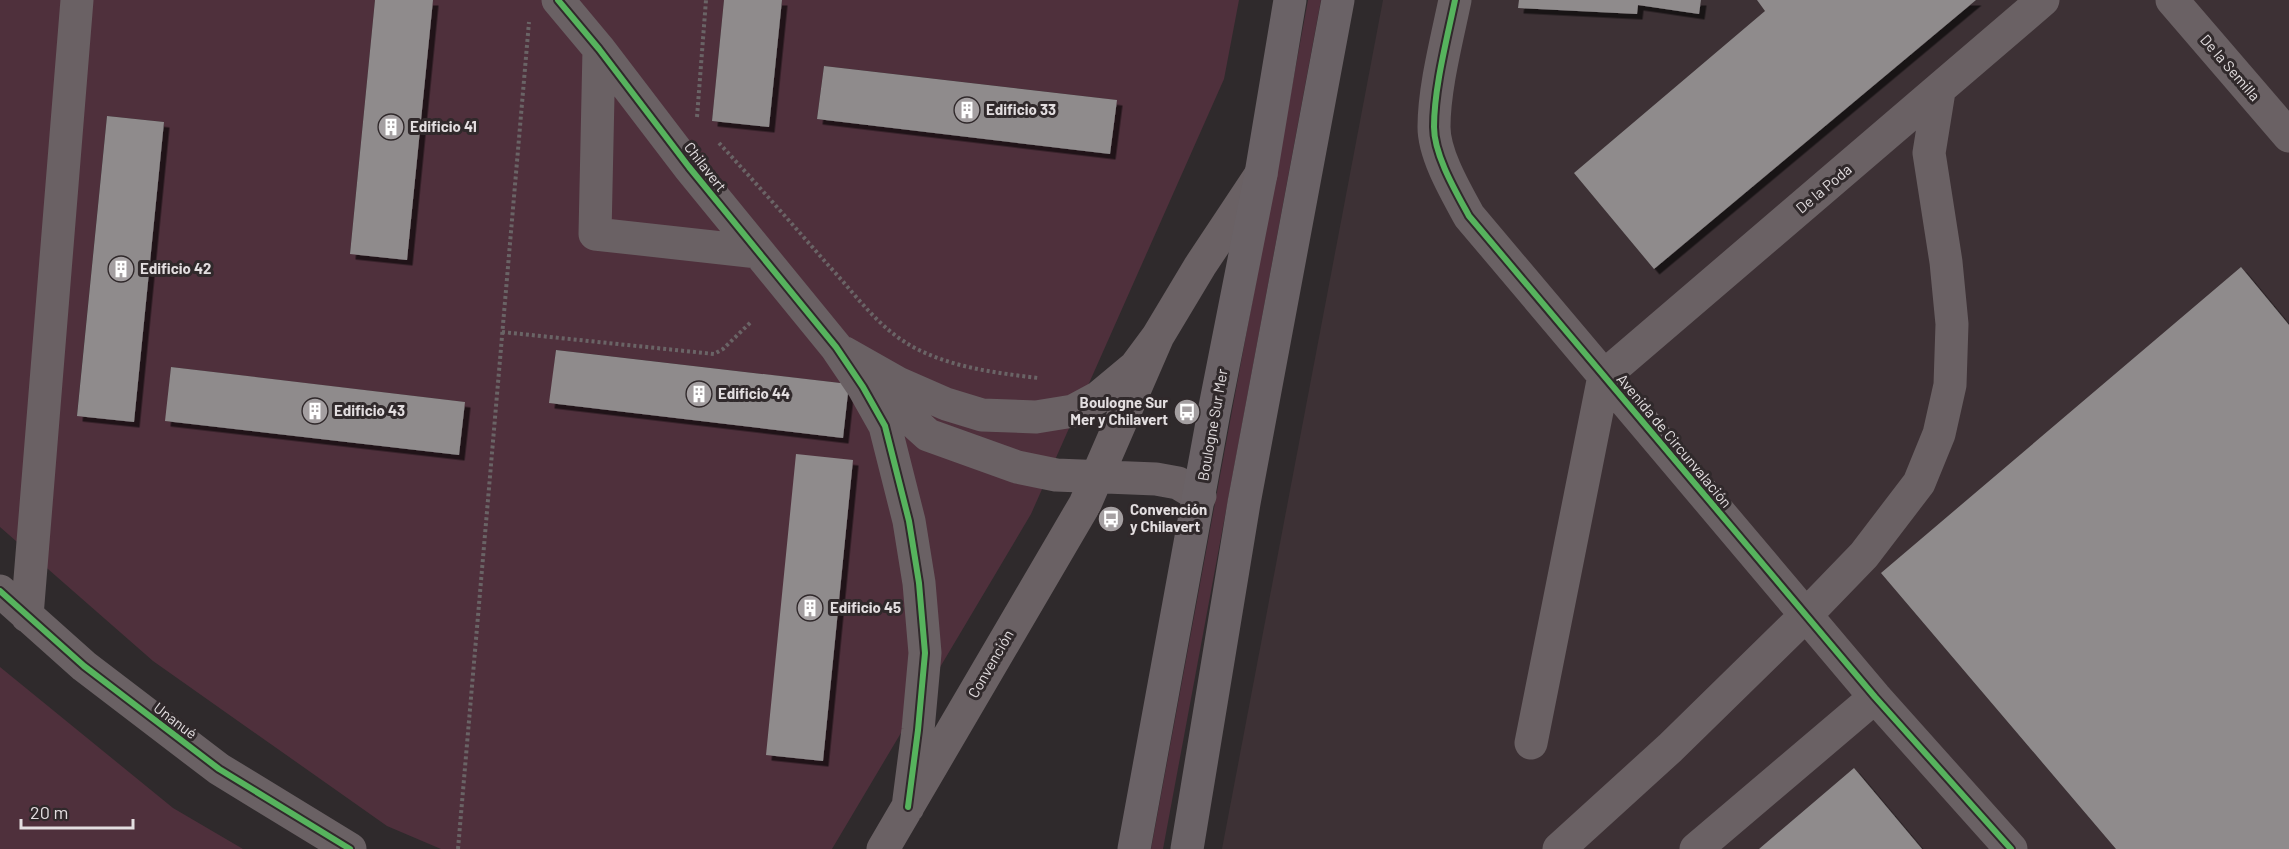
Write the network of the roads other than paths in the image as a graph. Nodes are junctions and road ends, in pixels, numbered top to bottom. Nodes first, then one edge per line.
1 (77, 0) edge
2 (558, 0) edge
3 (1290, 0) edge
4 (1338, 0) edge
5 (1455, 0) edge
6 (2043, 0) edge
7 (2172, 0) edge
8 (599, 49) junction
9 (1939, 91) junction
10 (2289, 136) edge
11 (1261, 174) junction
12 (758, 252) junction
13 (1158, 336) junction
14 (836, 347) junction
15 (1604, 376) junction
16 (1096, 478) junction
17 (1200, 496) junction
18 (0, 591) edge
19 (1806, 615) junction
20 (27, 616) junction
21 (1875, 697) junction
22 (1531, 742) dead end
23 (908, 807) junction
24 (350, 849) edge
25 (883, 849) edge
26 (1134, 849) edge
27 (1187, 849) edge
28 (1559, 849) edge
29 (1696, 849) edge
30 (2011, 849) edge

1 - 20 street
2 - 8 street, Chilavert
3 - 11 main road, Boulogne Sur Mer
4 - 27 main road
5 - 15 street, Avenida de Circunvalación
6 - 9 street, De la Poda
7 - 10 street, De la Semilla
8 - 12 street, Chilavert
8 - 12 street
9 - 15 street, De la Poda
9 - 19 street
11 - 13 street
11 - 17 main road, Boulogne Sur Mer
12 - 14 street, Chilavert
13 - 14 street
13 - 16 street, Convención
14 - 16 street
14 - 23 street
15 - 19 street, Avenida de Circunvalación
15 - 22 street
16 - 17 street
16 - 23 street, Convención
17 - 26 main road, Boulogne Sur Mer
18 - 20 street, Unanué
19 - 21 street, Avenida de Circunvalación
19 - 28 street
20 - 24 street, Unanué
21 - 29 street
21 - 30 street, Avenida de Circunvalación
23 - 25 street, Convención

